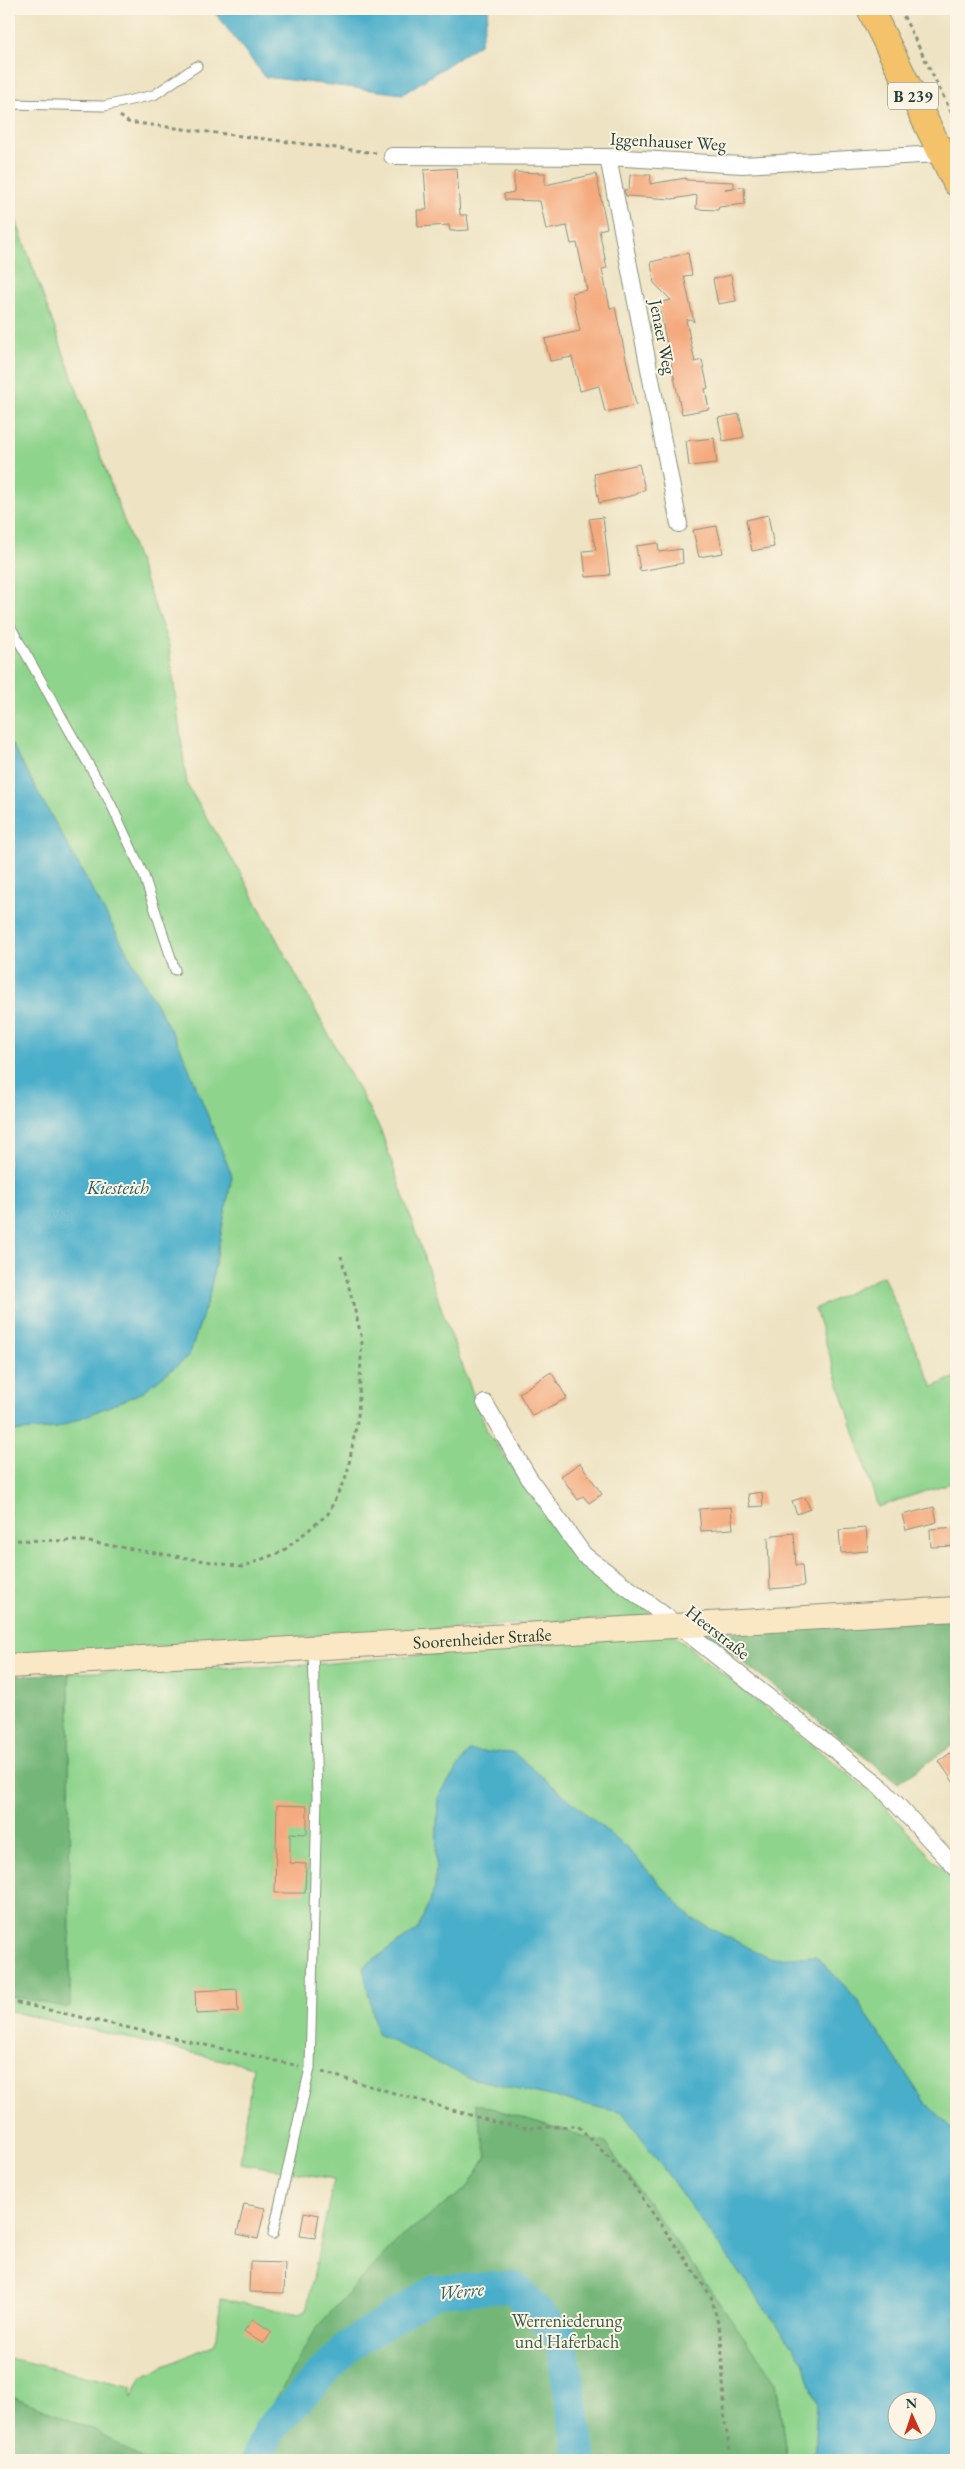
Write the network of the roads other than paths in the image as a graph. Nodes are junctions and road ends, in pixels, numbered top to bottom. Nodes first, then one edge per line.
1 (870, 9) edge
2 (198, 66) dead end
3 (9, 104) edge
4 (949, 153) edge
5 (392, 156) road end
6 (608, 157) junction
7 (956, 183) edge
8 (679, 524) dead end
9 (9, 624) edge
10 (176, 970) dead end
11 (485, 1403) dead end
12 (956, 1609) edge
13 (676, 1624) junction
14 (313, 1649) junction
15 (9, 1666) edge
16 (956, 1868) edge
17 (273, 2234) dead end

1 - 4 main road, B 239
2 - 3 lane
4 - 6 street, Iggenhauser Weg
4 - 7 main road, B 239
5 - 6 street, Iggenhauser Weg
6 - 8 street, Jenaer Weg
9 - 10 lane
11 - 13 street, Heerstraße
12 - 13 main road, Soorenheider Straße
13 - 14 main road, Soorenheider Straße
13 - 16 street, Heerstraße
14 - 15 main road, Soorenheider Straße
14 - 17 lane

